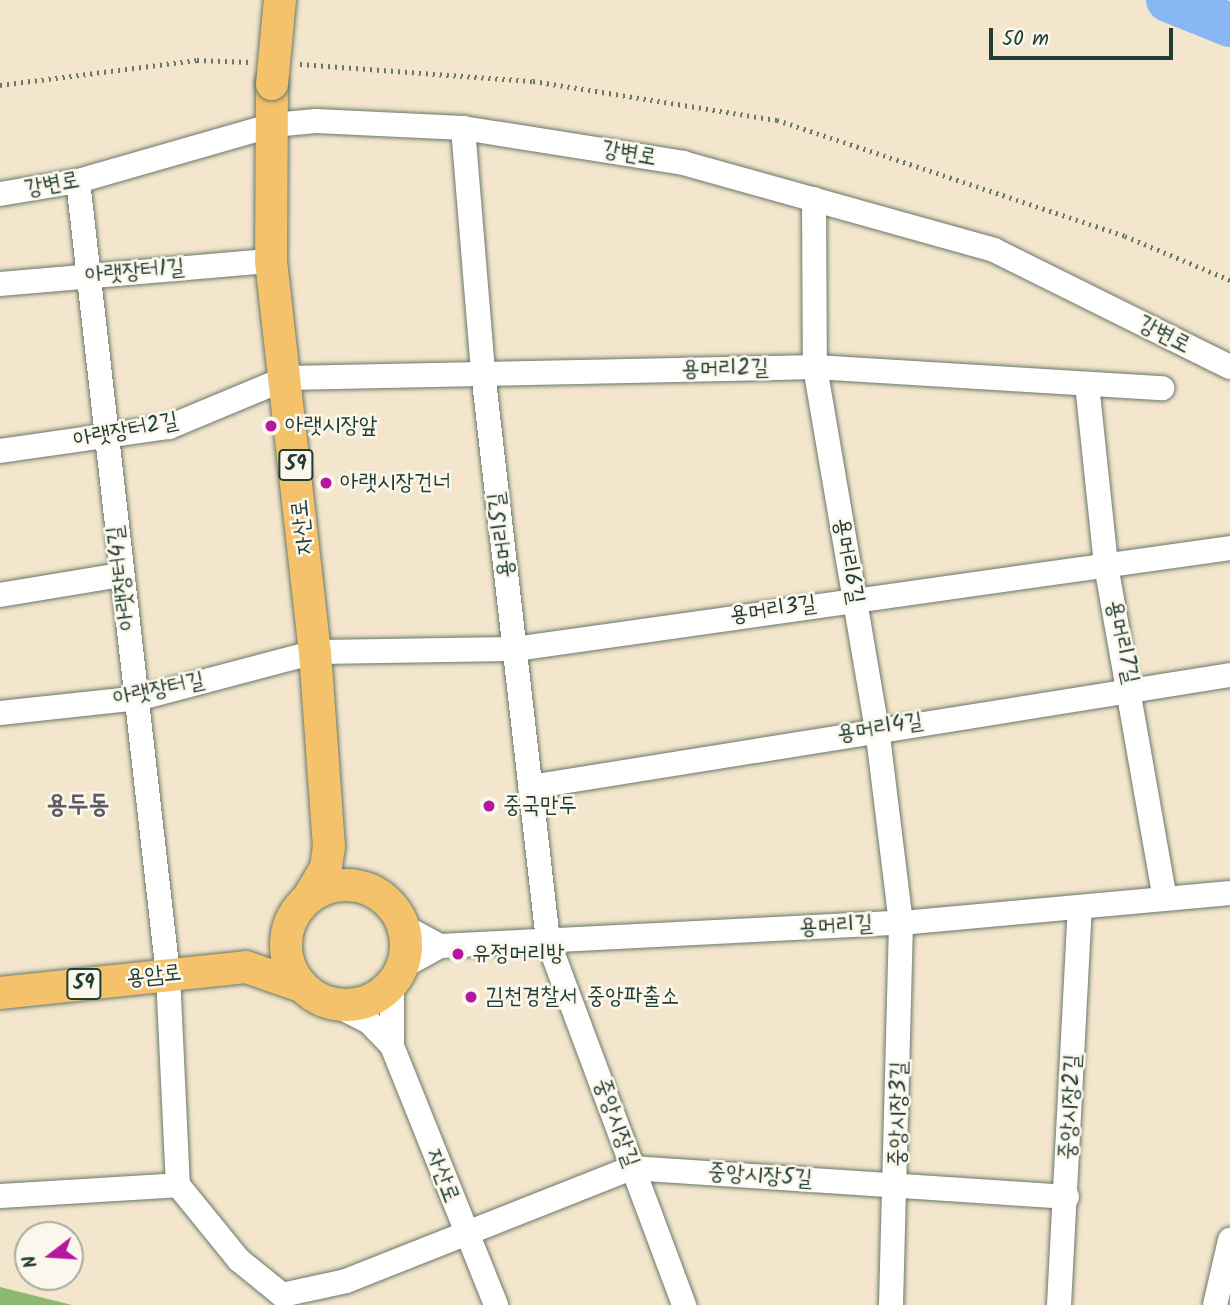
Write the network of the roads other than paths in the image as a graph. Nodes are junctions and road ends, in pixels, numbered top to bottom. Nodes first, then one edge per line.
1 (280, 0) edge
2 (273, 125) junction
3 (463, 128) junction
4 (78, 181) junction
5 (0, 194) edge
6 (814, 199) junction
7 (271, 261) junction
8 (90, 275) junction
9 (0, 284) edge
10 (815, 367) junction
11 (1230, 367) edge
12 (483, 372) junction
13 (287, 379) junction
14 (1087, 384) junction
15 (1162, 388) dead end
16 (106, 436) junction
17 (0, 451) edge
18 (1230, 548) edge
19 (1106, 565) junction
20 (121, 575) junction
21 (0, 595) edge
22 (855, 598) junction
23 (515, 649) junction
24 (315, 652) junction
25 (1230, 675) edge
26 (1132, 690) junction
27 (138, 698) junction
28 (0, 713) edge
29 (877, 728) junction
30 (530, 787) junction
31 (329, 846) junction
32 (362, 887) junction
33 (1230, 893) edge
34 (308, 898) junction
35 (1165, 899) junction
36 (1080, 909) junction
37 (901, 923) junction
38 (403, 926) junction
39 (287, 929) junction
40 (548, 941) junction
41 (440, 946) junction
42 (225, 968) junction
43 (168, 975) junction
44 (397, 976) junction
45 (301, 985) junction
46 (0, 993) edge
47 (336, 1005) junction
48 (392, 1046) junction
49 (632, 1168) junction
50 (178, 1185) junction
51 (899, 1185) junction
52 (0, 1196) edge
53 (1067, 1197) junction
54 (466, 1235) junction
55 (1230, 1240) edge
56 (496, 1305) edge
57 (684, 1305) edge
58 (891, 1305) edge
59 (1059, 1305) edge
60 (1215, 1305) edge

1 - 2 main road, 자산로 / 59, bridge
2 - 3 street, 강변로
2 - 4 street, 강변로
2 - 7 main road, 자산로 / 59
3 - 6 street, 강변로
3 - 12 street, 용머리5길
4 - 5 street, 강변로
4 - 8 street, 아랫장터4길
6 - 10 street, 용머리6길
6 - 11 street, 강변로
7 - 8 street, 아랫장터1길
7 - 13 main road, 자산로 / 59
8 - 9 street, 아랫장터1길
8 - 16 street, 아랫장터4길
10 - 12 street, 용머리2길
10 - 14 street, 용머리2길
10 - 22 street, 용머리6길
12 - 13 street, 용머리2길
12 - 23 street, 용머리5길
13 - 16 street, 아랫장터2길
13 - 24 main road, 자산로 / 59
14 - 15 street, 용머리2길
14 - 19 street, 용머리7길
16 - 17 street, 아랫장터2길
16 - 20 street, 아랫장터4길
18 - 19 street, 용머리3길
19 - 22 street, 용머리3길
19 - 26 street, 용머리7길
20 - 21 street
20 - 27 street, 아랫장터4길
22 - 23 street, 용머리3길
22 - 29 street, 용머리6길
23 - 24 street, 용머리3길
23 - 30 street, 용머리5길
24 - 27 street, 아랫장터길
24 - 31 main road, 자산로 / 59
25 - 26 street, 용머리4길
26 - 29 street, 용머리4길
26 - 35 street, 용머리7길
27 - 28 street, 아랫장터길
27 - 43 street, 아랫장터4길
29 - 30 street, 용머리4길
29 - 37 street, 용머리6길
30 - 40 street, 용머리5길
31 - 32 main road
31 - 34 main road, 59
32 - 34 main road
32 - 38 main road
33 - 35 street, 용머리길
34 - 39 main road
35 - 36 street, 용머리길
36 - 37 street, 용머리길
36 - 53 street, 중앙시장2길
37 - 40 street, 용머리길
37 - 51 street, 중앙시장3길
38 - 41 street
38 - 44 main road
39 - 42 main road, 59
39 - 45 main road
40 - 41 street, 용머리길
40 - 49 street, 중앙시장길
41 - 44 street, 용머리길
42 - 43 main road, 용암로 / 59
42 - 45 main road, 59
43 - 46 main road, 용암로 / 59
43 - 50 street, 아랫장터4길
44 - 47 main road
44 - 48 street
45 - 47 main road
47 - 48 street
48 - 54 street, 자산로
49 - 51 street, 중앙시장5길
49 - 54 street, 중앙시장5길
49 - 57 street, 중앙시장길
50 - 52 street
50 - 54 street, 중앙시장5길
51 - 53 street, 중앙시장5길
51 - 58 street, 중앙시장3길
53 - 59 street, 중앙시장2길
54 - 56 street, 자산로
55 - 60 street

